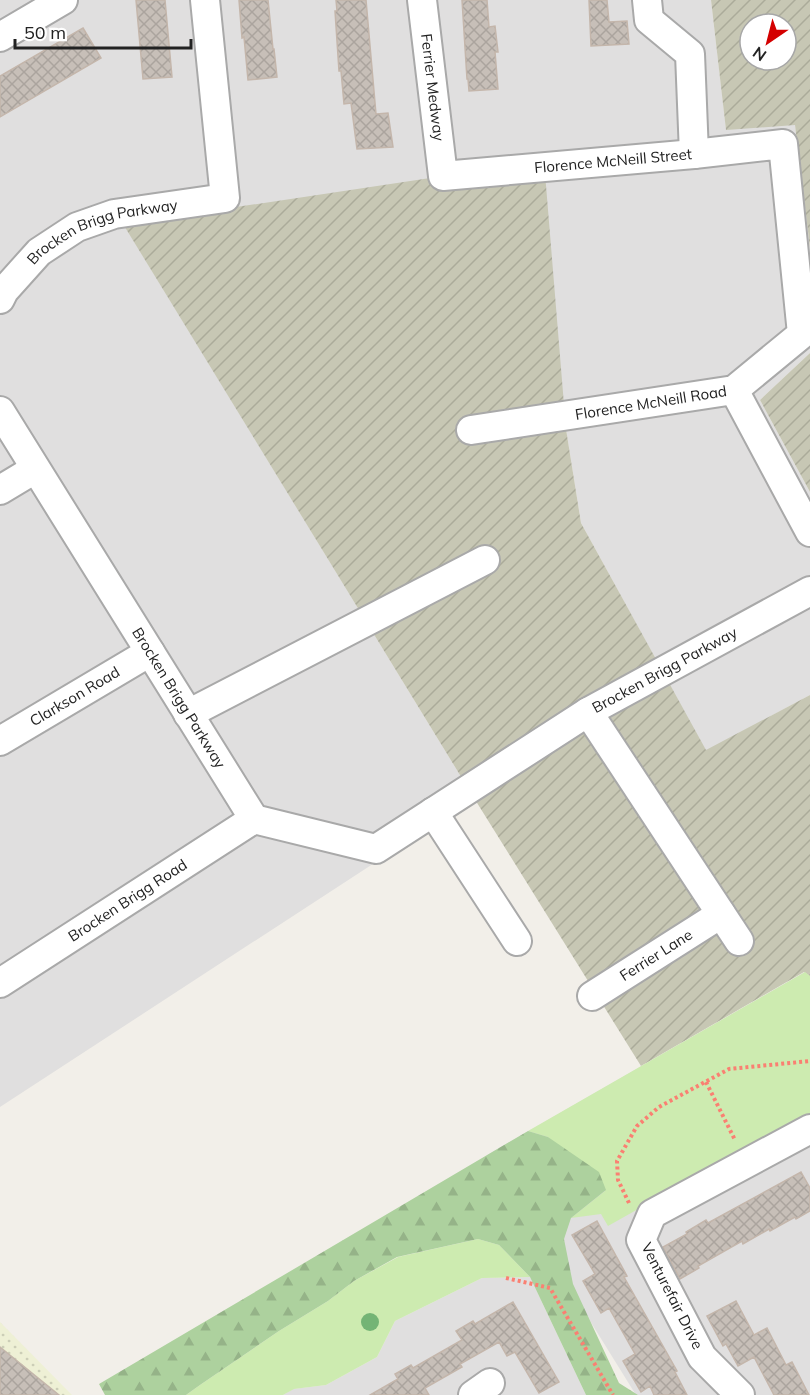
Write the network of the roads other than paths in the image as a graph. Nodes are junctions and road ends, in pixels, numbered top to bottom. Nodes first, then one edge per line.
1 (63, 0) edge
2 (205, 0) edge
3 (422, 0) edge
4 (647, 0) edge
5 (0, 37) edge
6 (783, 144) joint
7 (694, 154) junction
8 (443, 176) joint
9 (0, 299) edge
10 (734, 390) junction
11 (0, 411) edge
12 (471, 430) dead end
13 (35, 469) junction
14 (0, 490) edge
15 (810, 532) edge
16 (486, 560) dead end
17 (810, 591) edge
18 (150, 652) junction
19 (588, 712) junction
20 (188, 714) junction
21 (0, 741) edge
22 (433, 812) junction
23 (254, 819) junction
24 (721, 914) junction
25 (517, 941) dead end
26 (739, 941) dead end
27 (0, 982) edge
28 (592, 996) dead end
29 (809, 1132) edge
30 (740, 1395) edge

1 - 5 street
2 - 9 street, Brocken Brigg Parkway
3 - 8 street, Ferrier Medway
4 - 7 street
6 - 7 street, Florence McNeill Street
6 - 10 street, Florence McNeill Road
7 - 8 street, Florence McNeill Street
10 - 12 street, Florence McNeill Road
10 - 15 street
11 - 13 street, Brocken Brigg Parkway
13 - 14 street
13 - 18 street, Brocken Brigg Parkway
16 - 20 street
17 - 19 street, Brocken Brigg Parkway
18 - 20 street, Brocken Brigg Parkway
18 - 21 street, Clarkson Road
19 - 22 street, Brocken Brigg Parkway
19 - 24 street
20 - 23 street, Brocken Brigg Parkway
22 - 23 street, Brocken Brigg Parkway
22 - 25 street
23 - 27 street, Brocken Brigg Road
24 - 26 street
24 - 28 street, Ferrier Lane
29 - 30 street, Venturefair Drive

